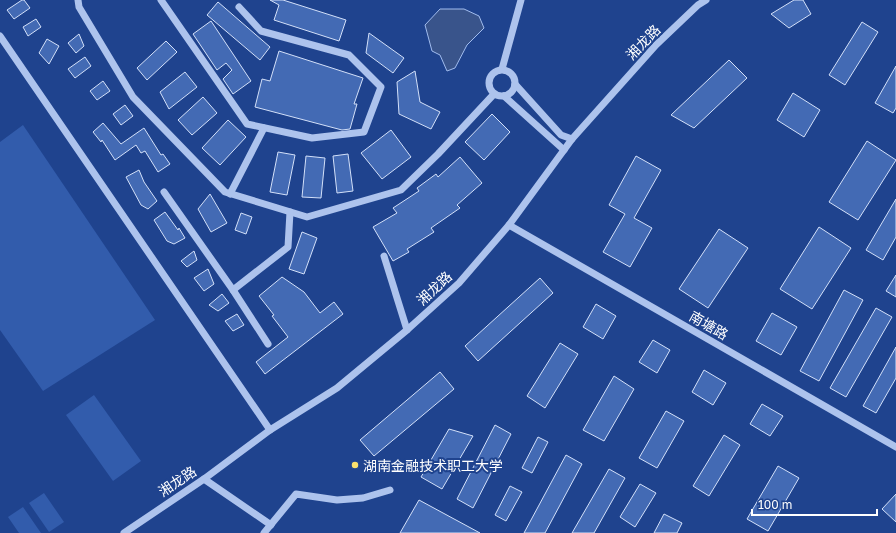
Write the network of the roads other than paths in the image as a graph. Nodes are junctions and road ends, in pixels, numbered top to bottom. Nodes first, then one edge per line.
1 (78, 0) edge
2 (161, 0) edge
3 (521, 0) edge
4 (706, 0) edge
5 (239, 7) dead end
6 (0, 36) edge
7 (502, 70) junction
8 (515, 84) junction
9 (494, 94) junction
10 (504, 96) junction
11 (264, 128) junction
12 (572, 139) junction
13 (564, 150) junction
14 (164, 192) dead end
15 (230, 194) junction
16 (290, 212) junction
17 (509, 225) junction
18 (384, 256) dead end
19 (233, 290) junction
20 (407, 330) junction
21 (268, 344) dead end
22 (270, 430) junction
23 (896, 447) edge
24 (204, 479) junction
25 (390, 490) dead end
26 (271, 525) junction
27 (124, 533) edge
28 (264, 533) edge

1 - 15 street
2 - 11 street
3 - 7 street
4 - 12 street, 湘龙路
5 - 11 street
6 - 22 street
7 - 8 street
7 - 9 street
8 - 10 street
8 - 12 street
9 - 10 street
9 - 16 street
10 - 13 street
11 - 15 street
12 - 13 street, 湘龙路
13 - 17 street, 湘龙路
14 - 19 street
15 - 16 street
16 - 19 street
17 - 20 street, 湘龙路
17 - 23 street, 南塘路
18 - 20 street
19 - 21 street
20 - 22 street, 湘龙路
22 - 24 street, 湘龙路
24 - 26 street
24 - 27 street, 湘龙路
25 - 26 street
26 - 28 street

